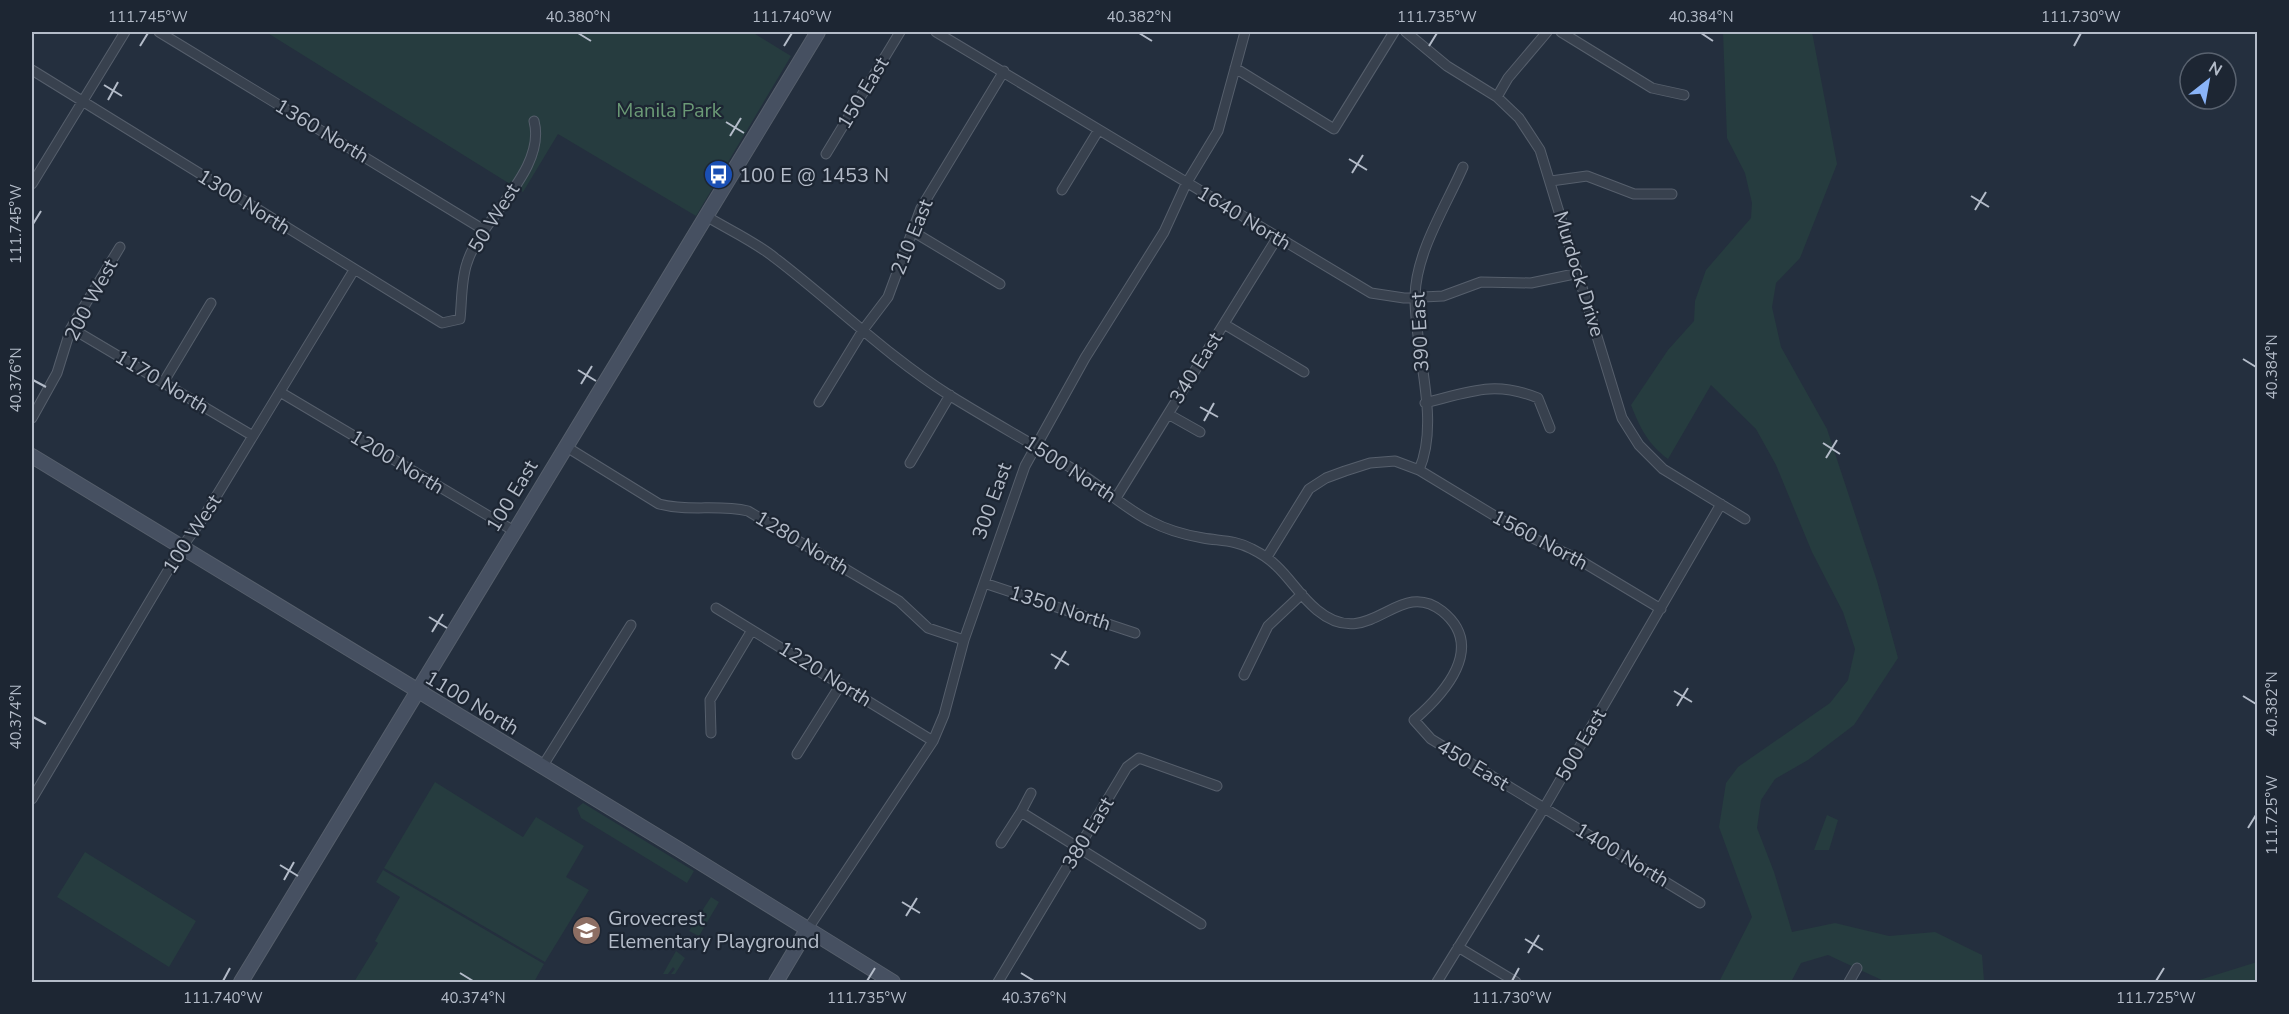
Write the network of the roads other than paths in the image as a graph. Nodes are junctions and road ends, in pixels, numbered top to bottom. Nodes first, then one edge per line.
1 (125, 32) edge
2 (159, 32) edge
3 (818, 32) edge
4 (900, 32) edge
5 (936, 32) edge
6 (1245, 32) edge
7 (1394, 32) edge
8 (1406, 32) edge
9 (1547, 32) edge
10 (1561, 32) edge
11 (1235, 68) junction
12 (32, 70) edge
13 (1004, 71) junction
14 (1684, 95) dead end
15 (1497, 97) junction
16 (82, 101) junction
17 (534, 121) dead end
18 (1098, 131) junction
19 (826, 154) dead end
20 (1464, 167) dead end
21 (1551, 181) junction
22 (32, 184) edge
23 (1186, 184) junction
24 (1062, 190) dead end
25 (1672, 194) dead end
26 (706, 216) junction
27 (484, 230) junction
28 (912, 231) junction
29 (1277, 238) junction
30 (120, 247) dead end
31 (354, 270) junction
32 (1579, 273) junction
33 (1000, 284) dead end
34 (1415, 296) junction
35 (211, 303) dead end
36 (460, 319) joint
37 (1224, 324) junction
38 (71, 328) junction
39 (862, 330) junction
40 (1304, 372) dead end
41 (163, 383) junction
42 (280, 392) junction
43 (950, 396) junction
44 (819, 402) dead end
45 (1425, 403) junction
46 (1168, 414) junction
47 (32, 418) edge
48 (1550, 428) dead end
49 (1200, 432) dead end
50 (253, 436) junction
51 (1035, 445) junction
52 (565, 446) junction
53 (32, 456) edge
54 (910, 464) dead end
55 (1419, 470) junction
56 (1116, 498) junction
57 (1721, 504) junction
58 (1745, 519) dead end
59 (514, 531) junction
60 (182, 547) junction
61 (1267, 557) junction
62 (984, 584) junction
63 (1302, 594) junction
64 (716, 608) dead end
65 (1661, 609) junction
66 (1452, 622) joint
67 (631, 626) dead end
68 (753, 630) junction
69 (1135, 633) dead end
70 (964, 640) junction
71 (1244, 675) dead end
72 (841, 684) junction
73 (416, 692) junction
74 (711, 733) dead end
75 (933, 741) junction
76 (797, 754) dead end
77 (542, 766) junction
78 (1217, 786) dead end
79 (1031, 793) dead end
80 (32, 799) edge
81 (1544, 808) junction
82 (1021, 812) junction
83 (1001, 843) dead end
84 (1079, 848) junction
85 (1700, 903) dead end
86 (1201, 924) dead end
87 (807, 930) junction
88 (1458, 947) junction
89 (1857, 968) dead end
90 (241, 982) edge
91 (776, 982) edge
92 (893, 982) edge
93 (998, 982) edge
94 (1437, 982) edge
95 (1516, 982) edge
96 (1848, 982) edge

1 - 16 street
2 - 27 street, 1360 North
3 - 26 main road, 100 East
4 - 19 street, 150 East
5 - 13 street, 1640 North
6 - 11 street, 300 East
7 - 11 street
8 - 15 street, Murdock Drive
9 - 15 street
10 - 14 street
11 - 23 street, 300 East
12 - 16 street, 1300 North
13 - 18 street, 1640 North
13 - 28 street, 210 East
15 - 21 street, Murdock Drive
16 - 22 street
16 - 31 street, 1300 North
17 - 27 street, 50 West
18 - 23 street, 1640 North
18 - 24 street
20 - 34 street, 390 East
21 - 25 street
21 - 32 street, Murdock Drive
23 - 29 street, 1640 North
23 - 51 street, 300 East
26 - 39 street, 1500 North
26 - 52 main road, 100 East
27 - 36 street, 50 West
28 - 33 street
28 - 39 street, 210 East
29 - 34 street, 1640 North
29 - 37 street, 340 East
30 - 38 street, 200 West
31 - 36 street, 1300 North
31 - 42 street, 100 West
32 - 34 street, 1640 North
32 - 57 street, Murdock Drive
34 - 45 street, 390 East
35 - 41 street
37 - 40 street
37 - 46 street, 340 East
38 - 41 street, 1170 North
38 - 47 street, 200 West
39 - 43 street, 1500 North
39 - 44 street, 210 East
41 - 50 street, 1170 North
42 - 50 street, 100 West
42 - 59 street, 1200 North
43 - 51 street, 1500 North
43 - 54 street
45 - 48 street
45 - 55 street, 390 East
46 - 49 street
46 - 56 street, 340 East
50 - 60 street, 100 West
51 - 56 street, 1500 North
51 - 62 street, 300 East
52 - 59 main road, 100 East
52 - 70 street, 1280 North
53 - 60 main road, 1100 North
55 - 61 street, 1560 North
55 - 65 street, 1560 North
56 - 61 street, 1500 North
57 - 58 street, Murdock Drive
57 - 65 street, 500 East
59 - 73 main road, 100 East
60 - 73 main road, 1100 North
60 - 80 street, 100 West
61 - 63 street, 1500 North
62 - 69 street, 1350 North
62 - 70 street, 300 East
63 - 66 street, 1500 North
63 - 71 street
64 - 68 street, 1220 North
65 - 81 street, 500 East
66 - 81 street, 450 East
67 - 77 street
68 - 72 street, 1220 North
68 - 74 street
70 - 75 street, 300 East
72 - 75 street, 1220 North
72 - 76 street
73 - 77 main road, 1100 North
73 - 90 main road, 100 East
75 - 87 street, 300 East
77 - 87 main road, 1100 North
78 - 84 street, 380 East
79 - 82 street
81 - 85 street, 1400 North
81 - 88 street, 500 East
82 - 83 street
82 - 84 street
84 - 86 street
84 - 93 street, 380 East
87 - 91 main road, 300 East
87 - 92 main road, 1100 North
88 - 94 street, 500 East
88 - 95 street
89 - 96 street

